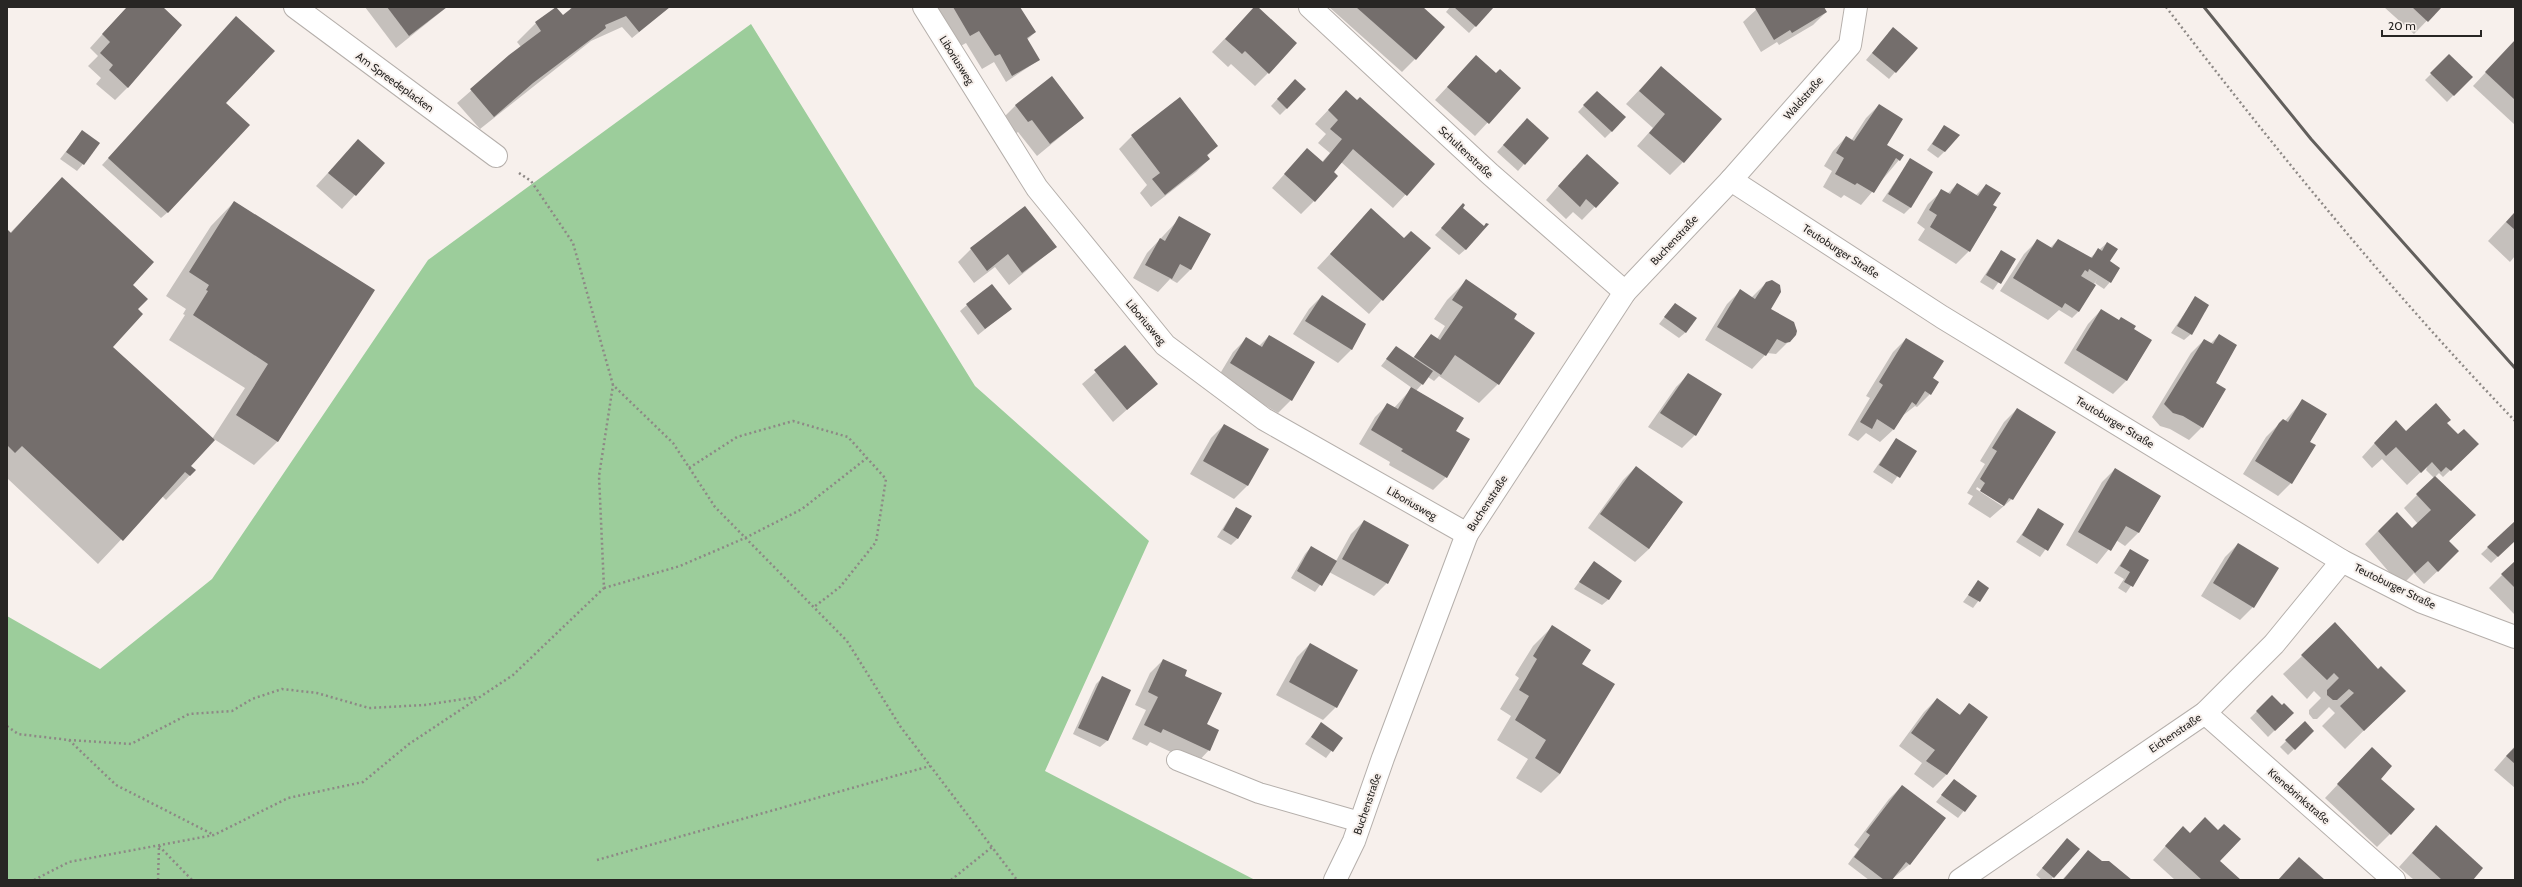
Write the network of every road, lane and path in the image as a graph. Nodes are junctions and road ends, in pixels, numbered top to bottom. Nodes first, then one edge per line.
1 (295, 7) edge
2 (924, 7) edge
3 (1310, 7) edge
4 (1856, 7) edge
5 (2166, 7) edge
6 (496, 156) joint
7 (1731, 180) junction
8 (1625, 292) junction
9 (613, 385) junction
10 (2515, 421) edge
11 (867, 458) junction
12 (689, 468) junction
13 (1466, 534) junction
14 (745, 538) junction
15 (2342, 561) junction
16 (604, 588) junction
17 (814, 607) junction
18 (2515, 637) edge
19 (480, 697) junction
20 (2205, 713) junction
21 (7, 726) edge
22 (69, 740) junction
23 (1177, 760) dead end
24 (930, 766) junction
25 (1360, 822) junction
26 (214, 835) junction
27 (159, 846) junction
28 (992, 847) junction
29 (597, 860) dead end
30 (1976, 876) edge
31 (34, 880) edge
32 (158, 880) edge
33 (192, 880) edge
34 (951, 880) edge
35 (1017, 880) edge
36 (1336, 880) edge
37 (2394, 880) edge

1 - 6 street, Am Spreedeplacken
2 - 13 street, Liboriusweg
3 - 8 street, Schultenstraße
4 - 7 street, Waldstraße
5 - 10 path
6 - 9 path
7 - 8 street, Buchenstraße
7 - 15 street, Teutoburger Straße
8 - 13 street, Buchenstraße
9 - 12 path
9 - 16 path
11 - 12 path
11 - 14 path
11 - 17 path
12 - 14 path
13 - 25 street, Buchenstraße
14 - 16 path
14 - 17 path
15 - 18 street, Teutoburger Straße
15 - 20 street, Eichenstraße
16 - 19 path
17 - 24 path
19 - 22 path
19 - 26 path
20 - 30 street, Eichenstraße
20 - 37 street, Kienebrinkstraße
21 - 22 path
22 - 26 path
23 - 25 lane
24 - 28 path
24 - 29 path
25 - 36 street, Buchenstraße
26 - 27 path
27 - 31 path
27 - 32 path
27 - 33 path
28 - 34 path
28 - 35 path

